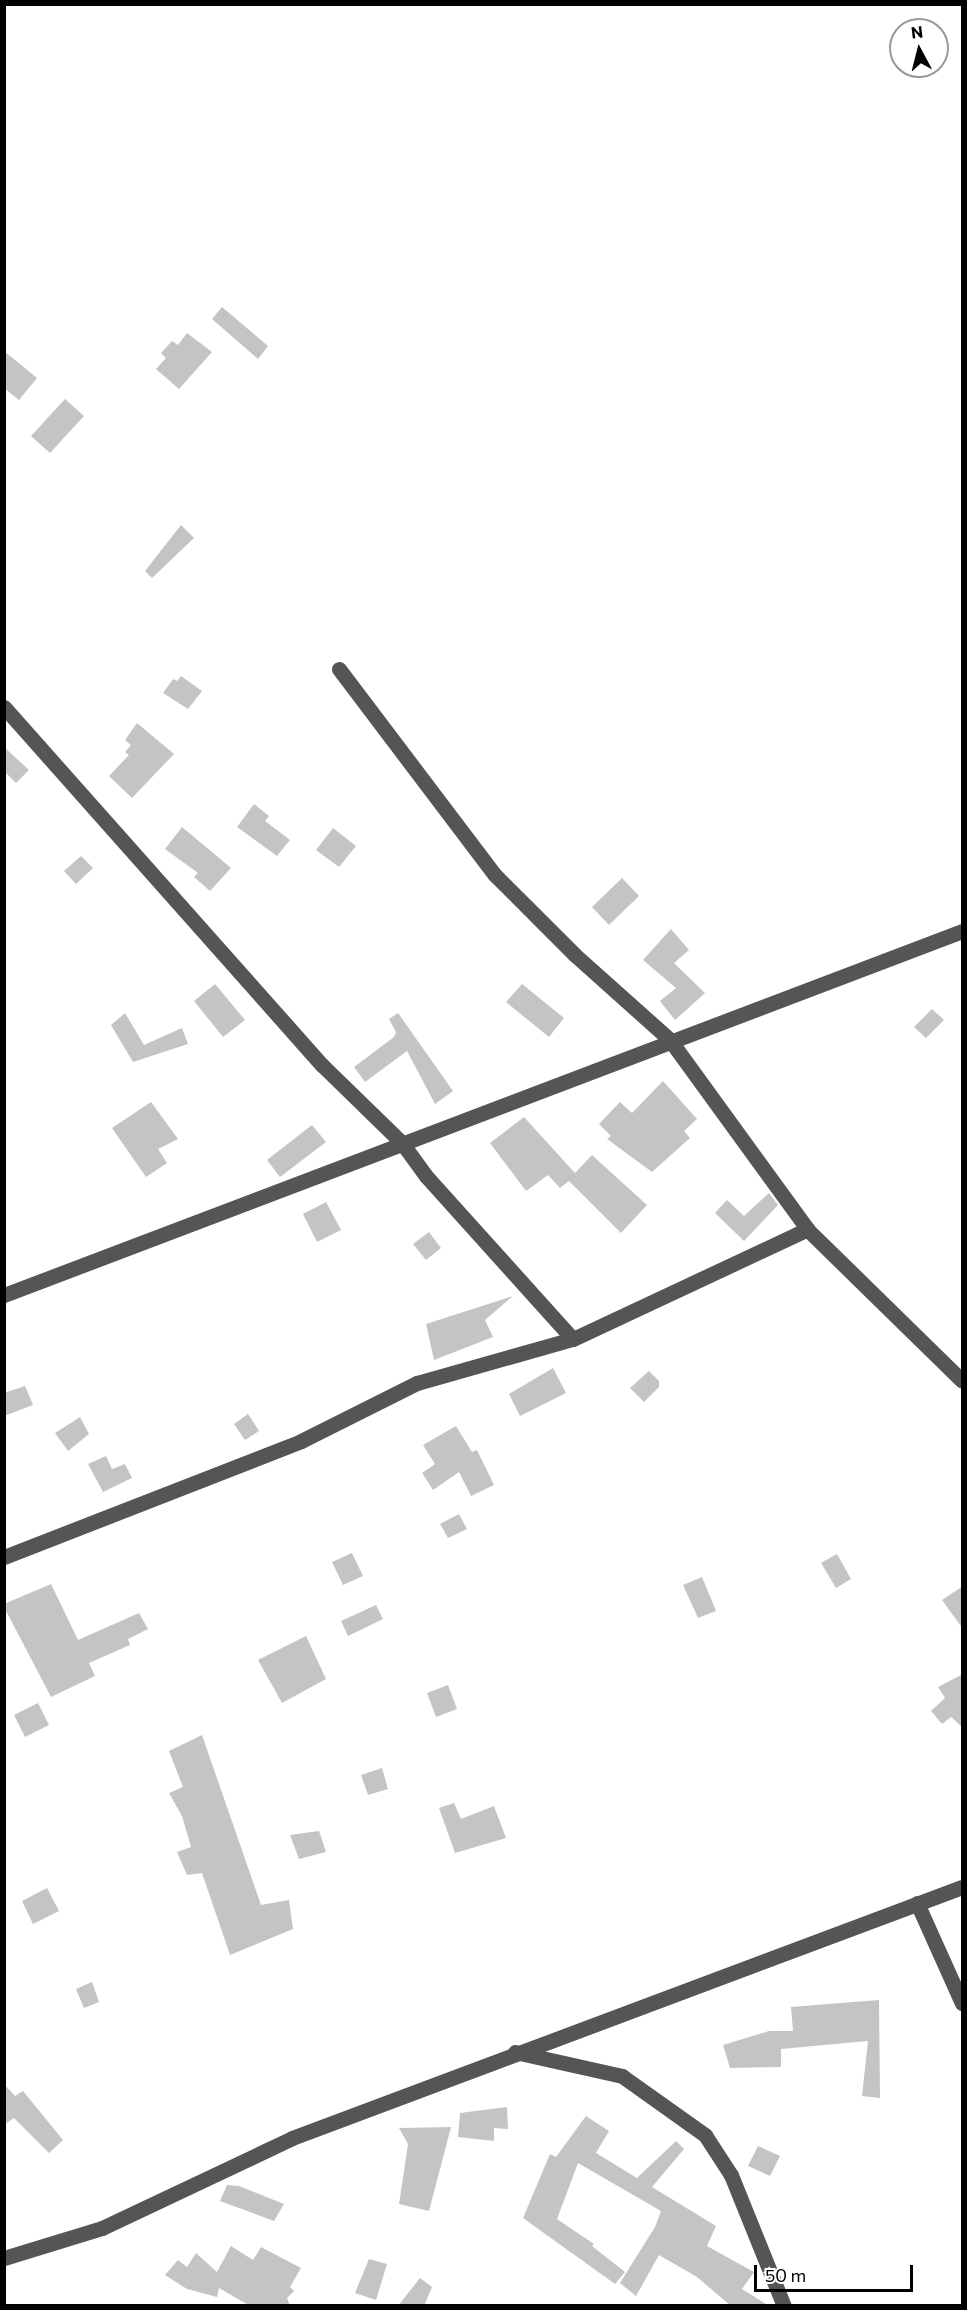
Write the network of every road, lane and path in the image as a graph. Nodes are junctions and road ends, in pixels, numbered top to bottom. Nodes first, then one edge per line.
1 (339, 669) dead end
2 (4, 707) edge
3 (963, 931) edge
4 (670, 1040) junction
5 (402, 1143) junction
6 (808, 1229) junction
7 (4, 1295) edge
8 (573, 1339) junction
9 (963, 1381) edge
10 (4, 1557) edge
11 (963, 1887) edge
12 (917, 1903) junction
13 (963, 2002) edge
14 (515, 2052) junction
15 (4, 2258) edge
16 (784, 2306) edge

1 - 4 street
2 - 5 street
3 - 4 street
4 - 5 street
4 - 6 street
5 - 7 street
5 - 8 street
6 - 8 street
6 - 9 street
8 - 10 street
11 - 12 street
12 - 13 street
12 - 14 street
14 - 15 street
14 - 16 street

